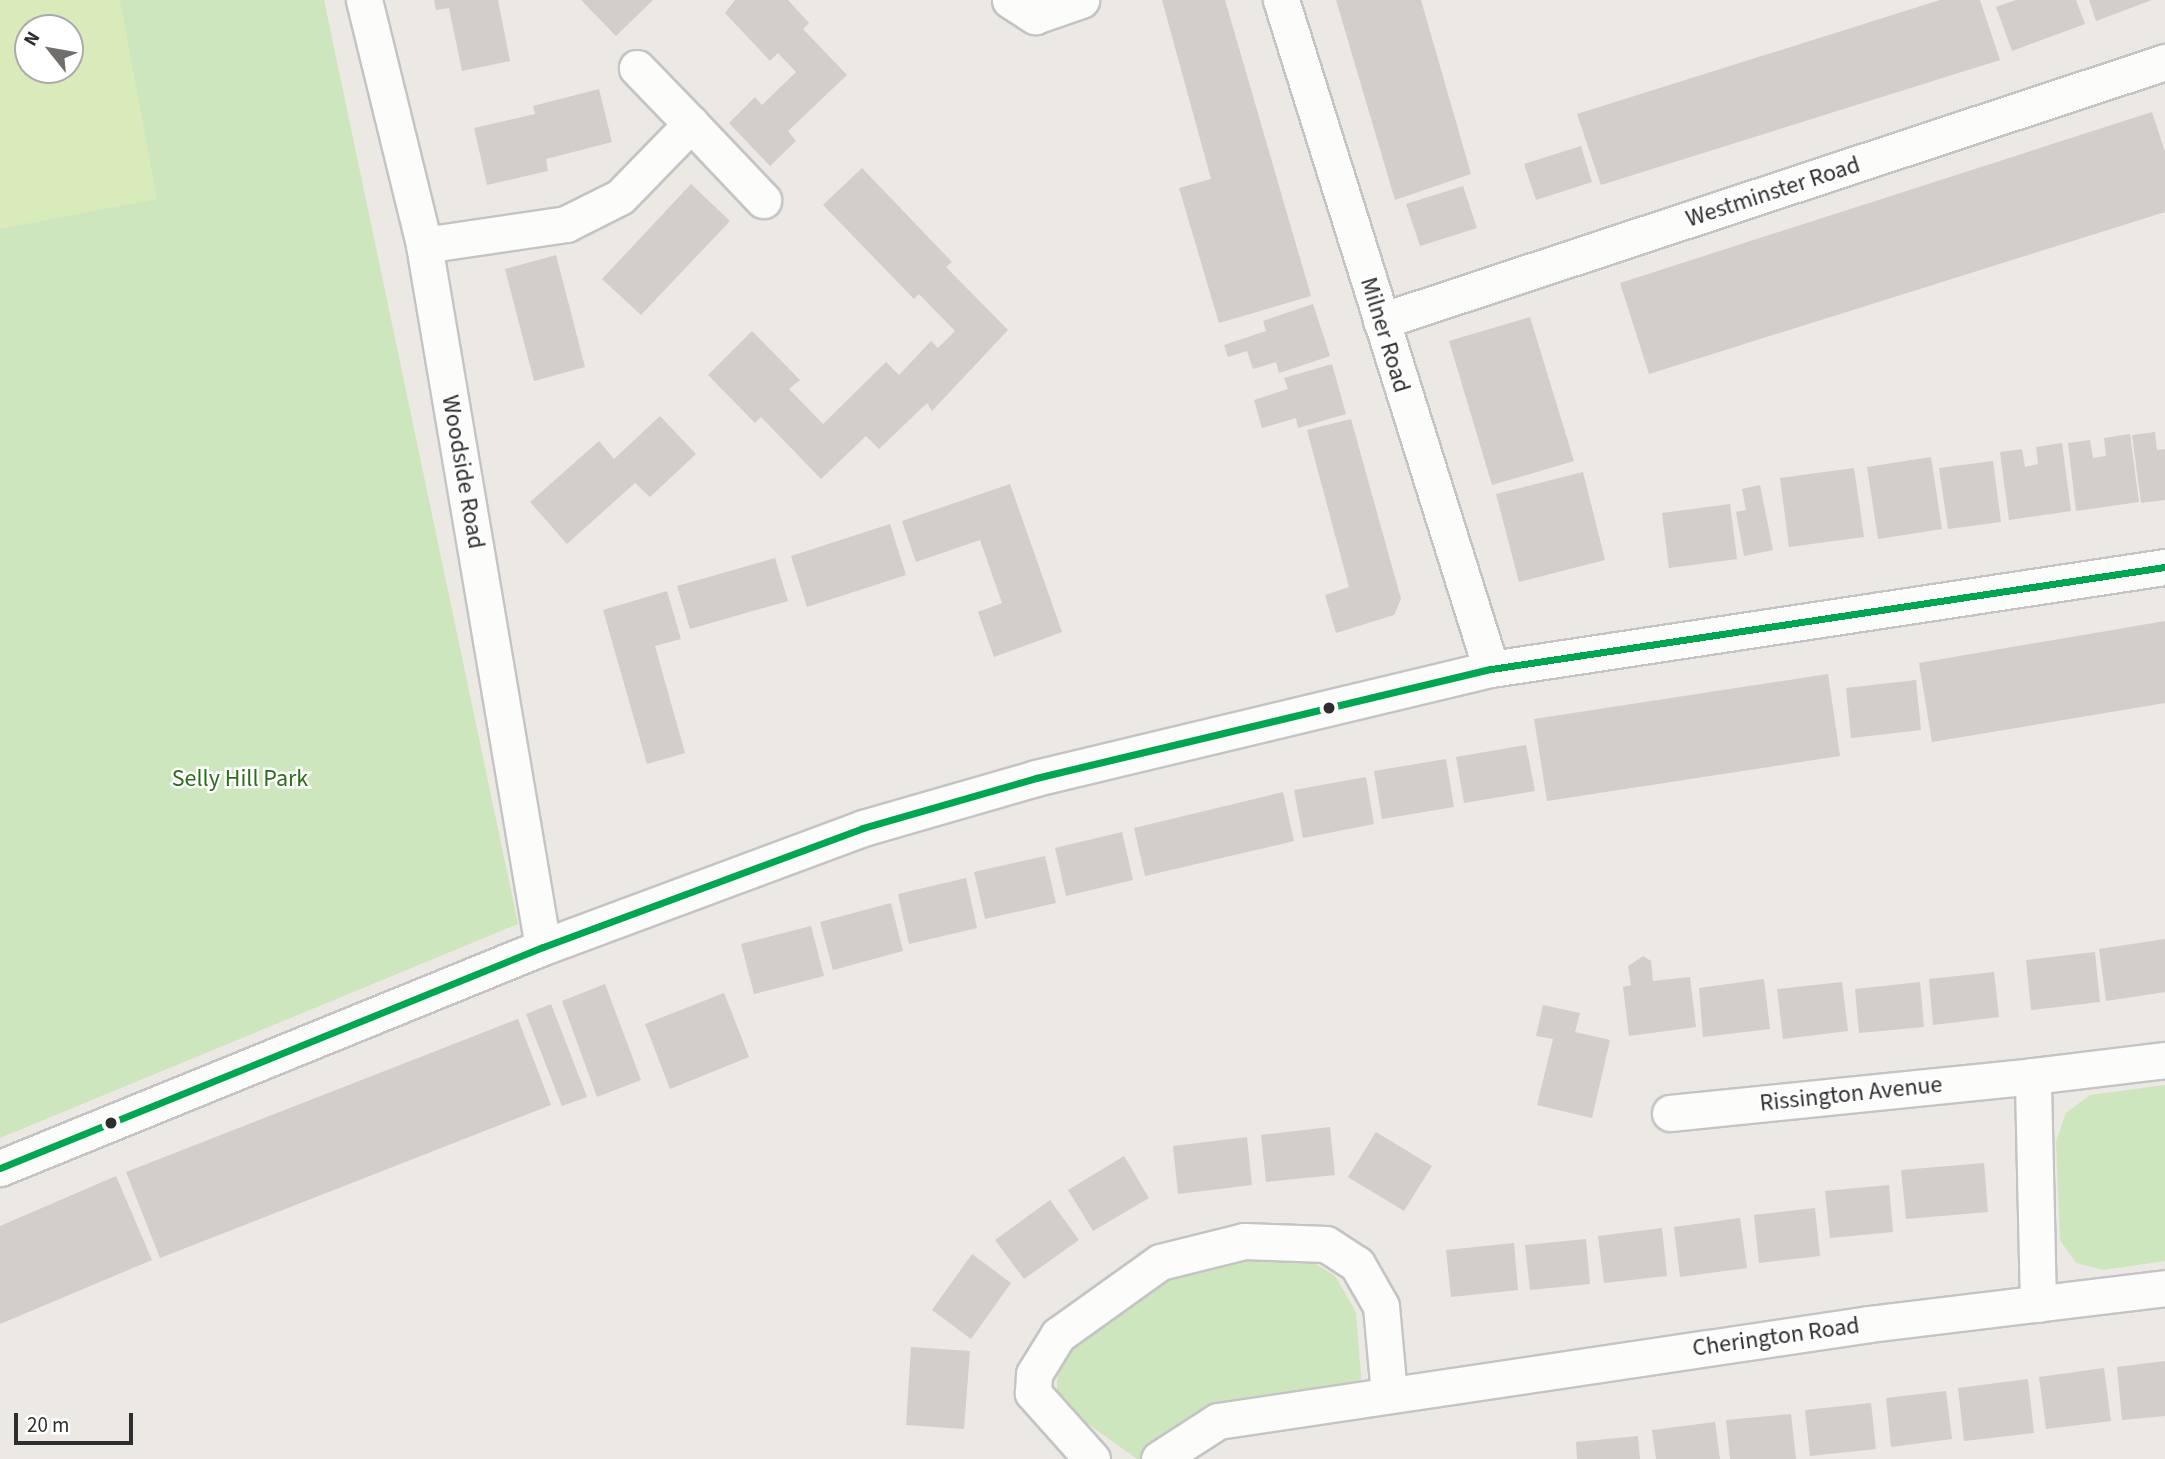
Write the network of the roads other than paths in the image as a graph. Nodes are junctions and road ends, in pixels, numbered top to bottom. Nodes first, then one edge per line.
1 (364, 0) edge
2 (1010, 0) edge
3 (1081, 0) edge
4 (1281, 0) edge
5 (2165, 62) edge
6 (637, 68) dead end
7 (691, 124) junction
8 (763, 200) dead end
9 (424, 245) junction
10 (1381, 321) junction
11 (2165, 567) edge
12 (1491, 669) junction
13 (542, 947) junction
14 (2165, 1059) edge
15 (2033, 1076) junction
16 (1670, 1113) dead end
17 (0, 1168) edge
18 (2165, 1288) edge
19 (2038, 1304) junction
20 (1388, 1394) junction
21 (1092, 1459) edge
22 (1159, 1459) edge

1 - 9 street, Woodside Road
2 - 3 street
4 - 10 street, Milner Road
5 - 10 street, Westminster Road
6 - 7 street
7 - 8 street
7 - 9 street
9 - 13 street, Woodside Road
10 - 12 street, Milner Road
11 - 12 street
12 - 13 street
13 - 17 street
14 - 15 street, Rissington Avenue
15 - 16 street, Rissington Avenue
15 - 19 street
18 - 19 street, Cherington Road
19 - 20 street, Cherington Road
20 - 21 street
20 - 22 street, Cherington Road

